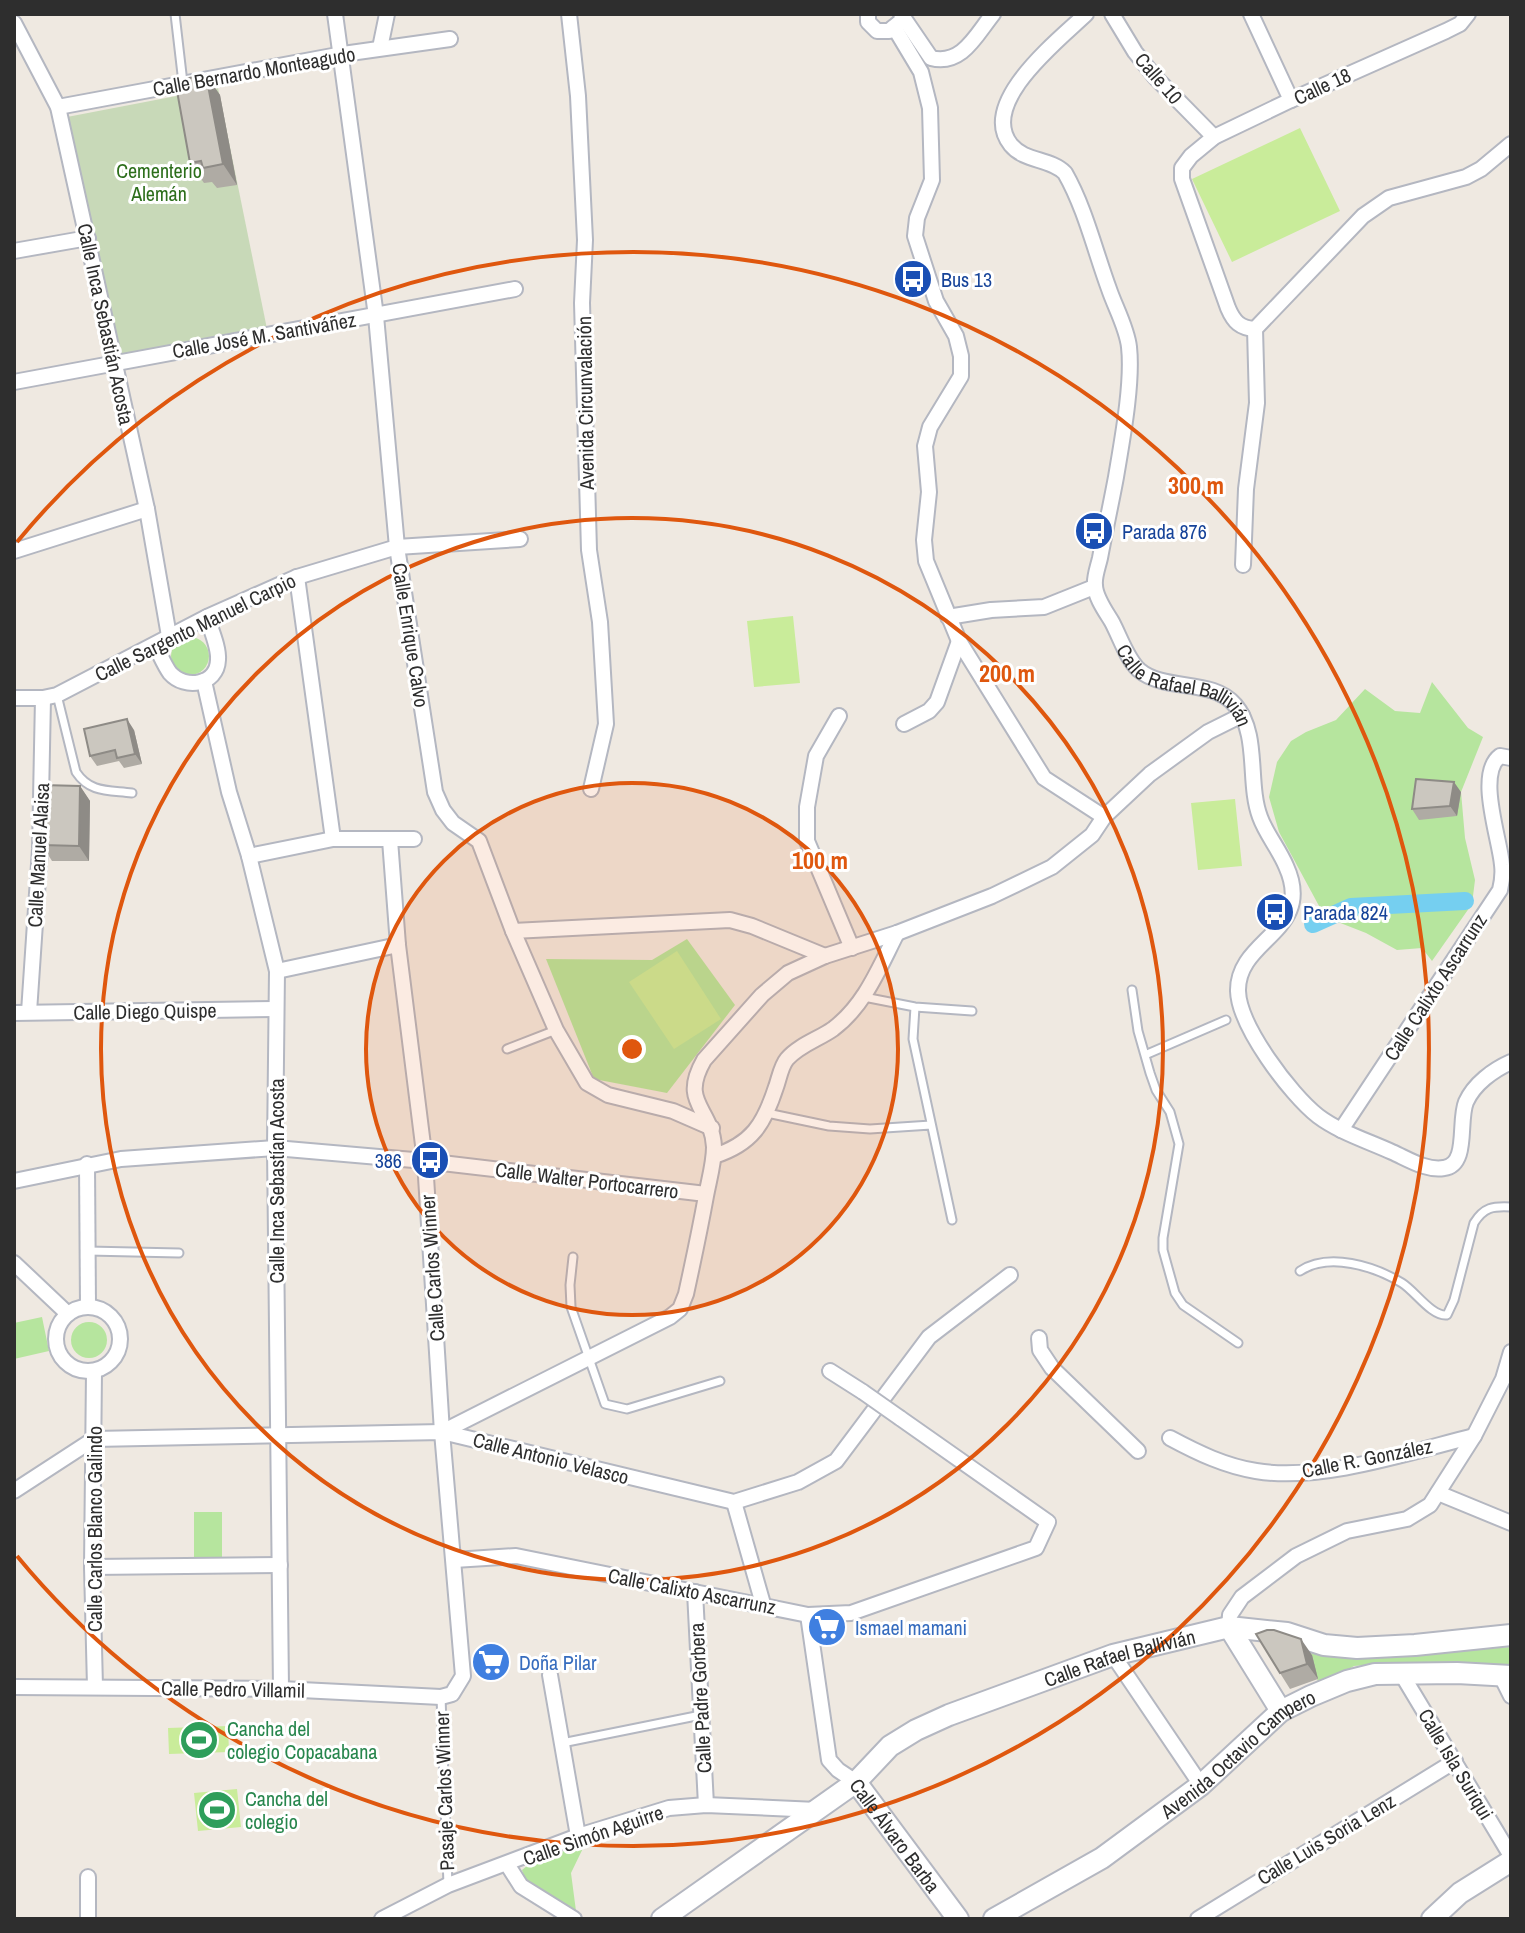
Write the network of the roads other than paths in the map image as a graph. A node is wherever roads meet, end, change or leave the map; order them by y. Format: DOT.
graph roads {
  1 [pos="175,14"];
  2 [pos="335,14"];
  3 [pos="387,14"];
  4 [pos="569,14"];
  5 [pos="868,14"];
  6 [pos="993,14"];
  7 [pos="1086,14"];
  8 [pos="1251,14"];
  9 [pos="1468,14"];
  10 [pos="1114,15"];
  11 [pos="899,20"];
  12 [pos="14,23"];
  13 [pos="450,39"];
  14 [pos="380,48"];
  15 [pos="343,54"];
  16 [pos="183,83"];
  17 [pos="1291,100"];
  18 [pos="58,107"];
  19 [pos="1214,137"];
  20 [pos="1511,144"];
  21 [pos="88,238"];
  22 [pos="14,251"];
  23 [pos="515,289"];
  24 [pos="376,316"];
  25 [pos="1255,329"];
  26 [pos="114,362"];
  27 [pos="14,382"];
  28 [pos="147,509"];
  29 [pos="520,539"];
  30 [pos="397,547"];
  31 [pos="14,551"];
  32 [pos="1243,565"];
  33 [pos="297,577"];
  34 [pos="1094,587"];
  35 [pos="207,617"];
  36 [pos="948,617"];
  37 [pos="169,636"];
  38 [pos="959,641"];
  39 [pos="155,645"];
  40 [pos="204,681"];
  41 [pos="50,696"];
  42 [pos="14,698"];
  43 [pos="1242,715"];
  44 [pos="839,716"];
  45 [pos="904,724"];
  46 [pos="1511,758"];
  47 [pos="591,789"];
  48 [pos="132,793"];
  49 [pos="1104,817"];
  50 [pos="333,839"];
  51 [pos="414,839"];
  52 [pos="390,840"];
  53 [pos="249,856"];
  54 [pos="1506,893"];
  55 [pos="513,931"];
  56 [pos="897,933"];
  57 [pos="398,945"];
  58 [pos="852,948"];
  59 [pos="825,956"];
  60 [pos="277,971"];
  61 [pos="1132,990"];
  62 [pos="864,997"];
  63 [pos="915,1007"];
  64 [pos="275,1009"];
  65 [pos="972,1011"];
  66 [pos="21,1013"];
  67 [pos="1226,1020"];
  68 [pos="556,1030"];
  69 [pos="507,1049"];
  70 [pos="1145,1055"];
  71 [pos="1511,1062"];
  72 [pos="767,1113"];
  73 [pos="931,1125"];
  74 [pos="712,1128"];
  75 [pos="1341,1130"];
  76 [pos="275,1148"];
  77 [pos="714,1156"];
  78 [pos="425,1161"];
  79 [pos="87,1164"];
  80 [pos="14,1181"];
  81 [pos="706,1194"];
  82 [pos="1511,1207"];
  83 [pos="952,1220"];
  84 [pos="88,1251"];
  85 [pos="179,1253"];
  86 [pos="573,1257"];
  87 [pos="14,1263"];
  88 [pos="1300,1271"];
  89 [pos="1010,1275"];
  90 [pos="88,1307"];
  91 [pos="68,1314"];
  92 [pos="1039,1338"];
  93 [pos="1238,1343"];
  94 [pos="1511,1352"];
  95 [pos="589,1356"];
  96 [pos="94,1371"];
  97 [pos="830,1371"];
  98 [pos="720,1381"];
  99 [pos="1507,1382"];
  100 [pos="442,1432"];
  101 [pos="1474,1436"];
  102 [pos="279,1437"];
  103 [pos="1170,1438"];
  104 [pos="94,1439"];
  105 [pos="1138,1451"];
  106 [pos="14,1491"];
  107 [pos="1438,1493"];
  108 [pos="734,1502"];
  109 [pos="1511,1523"];
  110 [pos="454,1560"];
  111 [pos="280,1565"];
  112 [pos="92,1567"];
  113 [pos="695,1592"];
  114 [pos="763,1604"];
  115 [pos="808,1615"];
  116 [pos="1229,1627"];
  117 [pos="1511,1635"];
  118 [pos="1113,1655"];
  119 [pos="1401,1673"];
  120 [pos="550,1675"];
  121 [pos="1506,1676"];
  122 [pos="14,1687"];
  123 [pos="95,1687"];
  124 [pos="281,1689"];
  125 [pos="446,1696"];
  126 [pos="1511,1696"];
  127 [pos="1281,1711"];
  128 [pos="701,1715"];
  129 [pos="562,1743"];
  130 [pos="1455,1761"];
  131 [pos="856,1782"];
  132 [pos="1201,1785"];
  133 [pos="706,1805"];
  134 [pos="817,1810"];
  135 [pos="578,1836"];
  136 [pos="1511,1859"];
  137 [pos="507,1864"];
  138 [pos="88,1877"];
  139 [pos="448,1885"];
  140 [pos="88,1919"];
  141 [pos="382,1919"];
  142 [pos="574,1919"];
  143 [pos="662,1919"];
  144 [pos="958,1919"];
  145 [pos="994,1919"];
  146 [pos="1198,1919"];
  147 [pos="1432,1919"];
  1 -- 16 [label="lane"];
  2 -- 15 [label="street, Calle Enrique Calvo"];
  3 -- 14 [label="street"];
  4 -- 47 [label="street, Avenida Circunvalación"];
  5 -- 11 [label="street"];
  6 -- 11 [label="street"];
  7 -- 34 [label="street"];
  8 -- 17 [label="street"];
  9 -- 17 [label="street, Calle 18"];
  10 -- 19 [label="street, Calle 10"];
  11 -- 36 [label="street"];
  12 -- 18 [label="street, Calle Inca Sebastián Acosta"];
  13 -- 14 [label="street, Calle Bernardo Monteagudo"];
  14 -- 15 [label="street, Calle Bernardo Monteagudo"];
  15 -- 16 [label="street, Calle Bernardo Monteagudo"];
  15 -- 24 [label="street, Calle Enrique Calvo"];
  16 -- 18 [label="street, Calle Bernardo Monteagudo"];
  17 -- 19 [label="street, Calle 18"];
  18 -- 21 [label="street, Calle Inca Sebastián Acosta"];
  19 -- 25 [label="street, Calle 18"];
  20 -- 25 [label="street"];
  21 -- 22 [label="street"];
  21 -- 26 [label="street, Calle Inca Sebastián Acosta"];
  23 -- 24 [label="street, Calle José M. Santiváñez"];
  24 -- 26 [label="street, Calle José M. Santiváñez"];
  24 -- 30 [label="street, Calle Enrique Calvo"];
  25 -- 32 [label="street"];
  26 -- 27 [label="street, Calle José M. Santiváñez"];
  26 -- 28 [label="street, Calle Inca Sebastián Acosta"];
  28 -- 31 [label="street"];
  28 -- 37 [label="street, Calle Inca Sebastián Acosta"];
  29 -- 30 [label="street, Calle Sargento Manuel Carpio"];
  30 -- 33 [label="street, Calle Sargento Manuel Carpio"];
  30 -- 55 [label="street, Calle Enrique Calvo"];
  33 -- 35 [label="street, Calle Sargento Manuel Carpio"];
  33 -- 50 [label="street"];
  34 -- 36 [label="street"];
  34 -- 43 [label="street, Calle Rafael Ballivián"];
  35 -- 37 [label="street, Calle Sargento Manuel Carpio"];
  35 -- 40 [label="street, Calle Inca Sebastían Acosta"];
  36 -- 38 [label="street"];
  37 -- 39 [label="street, Calle Sargento Manuel Carpio"];
  38 -- 45 [label="street"];
  38 -- 49 [label="street"];
  39 -- 40 [label="street"];
  39 -- 41 [label="street, Calle Sargento Manuel Carpio"];
  40 -- 53 [label="street, Calle Inca Sebastían Acosta"];
  41 -- 42 [label="street, Calle Sargento Manuel Carpio"];
  41 -- 48 [label="lane"];
  41 -- 66 [label="street, Calle Manuel Alaisa"];
  43 -- 49 [label="street, Calle Walter Portocarrero"];
  43 -- 75 [label="street, Calle Rafael Ballivián"];
  44 -- 58 [label="street"];
  46 -- 54 [label="street, Calle Calixto Ascarrunz"];
  49 -- 56 [label="street, Calle Walter Portocarrero"];
  50 -- 52 [label="street"];
  50 -- 53 [label="street"];
  51 -- 52 [label="street"];
  52 -- 57 [label="street, Calle Carlos Winner"];
  53 -- 60 [label="street, Calle Inca Sebastían Acosta"];
  54 -- 75 [label="street, Calle Calixto Ascarrunz"];
  55 -- 59 [label="street"];
  55 -- 68 [label="street, Calle Enrique Calvo"];
  56 -- 58 [label="street, Calle Walter Portocarrero"];
  56 -- 62 [label="street"];
  57 -- 60 [label="street"];
  57 -- 78 [label="street, Calle Carlos Winner"];
  58 -- 59 [label="street, Calle Walter Portocarrero"];
  59 -- 74 [label="street, Calle Walter Portocarrero"];
  60 -- 64 [label="street, Calle Inca Sebastían Acosta"];
  61 -- 70 [label="lane"];
  62 -- 63 [label="lane"];
  62 -- 72 [label="street"];
  63 -- 65 [label="lane"];
  63 -- 73 [label="lane"];
  64 -- 66 [label="street, Calle Diego Quispe"];
  64 -- 76 [label="street, Calle Inca Sebastían Acosta"];
  67 -- 70 [label="lane"];
  68 -- 69 [label="lane"];
  68 -- 74 [label="street, Calle Enrique Calvo"];
  70 -- 93 [label="lane"];
  71 -- 75 [label="street, Calle Rafael Ballivián"];
  72 -- 73 [label="lane"];
  72 -- 77 [label="street"];
  73 -- 83 [label="lane"];
  74 -- 77 [label="street, Calle Walter Portocarrero"];
  76 -- 78 [label="street, Calle Walter Portocarrero"];
  76 -- 79 [label="street, Calle Walter Portocarrero"];
  76 -- 102 [label="street, Calle Inca Sebastían Acosta"];
  77 -- 81 [label="street, Calle Walter Portocarrero"];
  78 -- 81 [label="street, Calle Walter Portocarrero"];
  78 -- 100 [label="street, Calle Carlos Winner"];
  79 -- 80 [label="street, Calle Walter Portocarrero"];
  79 -- 84 [label="street"];
  81 -- 95 [label="street"];
  82 -- 88 [label="lane"];
  84 -- 85 [label="lane"];
  84 -- 90 [label="street"];
  86 -- 95 [label="lane"];
  87 -- 91 [label="street"];
  89 -- 108 [label="street"];
  90 -- 91 [label="street"];
  90 -- 96 [label="street"];
  91 -- 96 [label="street"];
  92 -- 105 [label="street"];
  94 -- 99 [label="street"];
  95 -- 98 [label="lane"];
  95 -- 100 [label="street"];
  96 -- 104 [label="street, Calle Carlos Blanco Galindo"];
  97 -- 115 [label="street, Calle Calixto Ascarrunz, bridge"];
  99 -- 101 [label="street"];
  100 -- 102 [label="street, Calle Antonio Velasco"];
  100 -- 108 [label="street, Calle Antonio Velasco"];
  100 -- 110 [label="street, Calle Carlos Winner"];
  101 -- 103 [label="street, Calle R. González"];
  101 -- 107 [label="street"];
  102 -- 104 [label="street, Calle Antonio Velasco"];
  102 -- 111 [label="street, Calle Inca Sebastían Acosta"];
  104 -- 106 [label="street"];
  104 -- 112 [label="street, Calle Carlos Blanco Galindo"];
  107 -- 109 [label="street"];
  107 -- 116 [label="street"];
  108 -- 114 [label="street"];
  110 -- 113 [label="street, Calle Calixto Ascarrunz"];
  110 -- 125 [label="street, Calle Carlos Winner"];
  111 -- 112 [label="street"];
  111 -- 124 [label="street, Calle Inca Sebastían Acosta"];
  112 -- 123 [label="street, Calle Carlos Blanco Galindo"];
  113 -- 114 [label="street, Calle Calixto Ascarrunz"];
  113 -- 128 [label="street, Calle Padre Gorbera"];
  114 -- 115 [label="street, Calle Calixto Ascarrunz"];
  115 -- 131 [label="street, Calle Álvaro Barba"];
  116 -- 117 [label="street, Calle Rafael Ballivián"];
  116 -- 118 [label="street, Calle Rafael Ballivián"];
  116 -- 127 [label="street"];
  118 -- 131 [label="street, Calle Rafael Ballivián"];
  118 -- 132 [label="street"];
  119 -- 121 [label="street, Avenida Octavio Campero"];
  119 -- 127 [label="street, Avenida Octavio Campero"];
  119 -- 130 [label="street, Calle Isla Suriqui"];
  120 -- 129 [label="street"];
  121 -- 126 [label="street"];
  122 -- 123 [label="street, Calle Pedro Villamil"];
  123 -- 124 [label="street, Calle Pedro Villamil"];
  124 -- 125 [label="street, Calle Pedro Villamil"];
  125 -- 139 [label="lane, Pasaje Carlos Winner"];
  127 -- 132 [label="street, Avenida Octavio Campero"];
  128 -- 129 [label="lane"];
  128 -- 133 [label="street, Calle Padre Gorbera"];
  129 -- 135 [label="street"];
  130 -- 136 [label="street, Calle Isla Suriqui"];
  130 -- 146 [label="street, Calle Luis Soria Lenz"];
  131 -- 134 [label="street, Calle Rafael Ballivián"];
  131 -- 144 [label="street, Calle Álvaro Barba"];
  132 -- 145 [label="street, Avenida Octavio Campero"];
  133 -- 134 [label="street, Calle Simón Aguirre"];
  133 -- 135 [label="street, Calle Simón Aguirre"];
  134 -- 143 [label="street, Calle Rafael Ballivián"];
  135 -- 137 [label="street, Calle Simón Aguirre"];
  136 -- 147 [label="street"];
  137 -- 139 [label="street, Calle Simón Aguirre"];
  137 -- 142 [label="street"];
  138 -- 140 [label="street"];
  139 -- 141 [label="street, Calle Simón Aguirre"];
}
